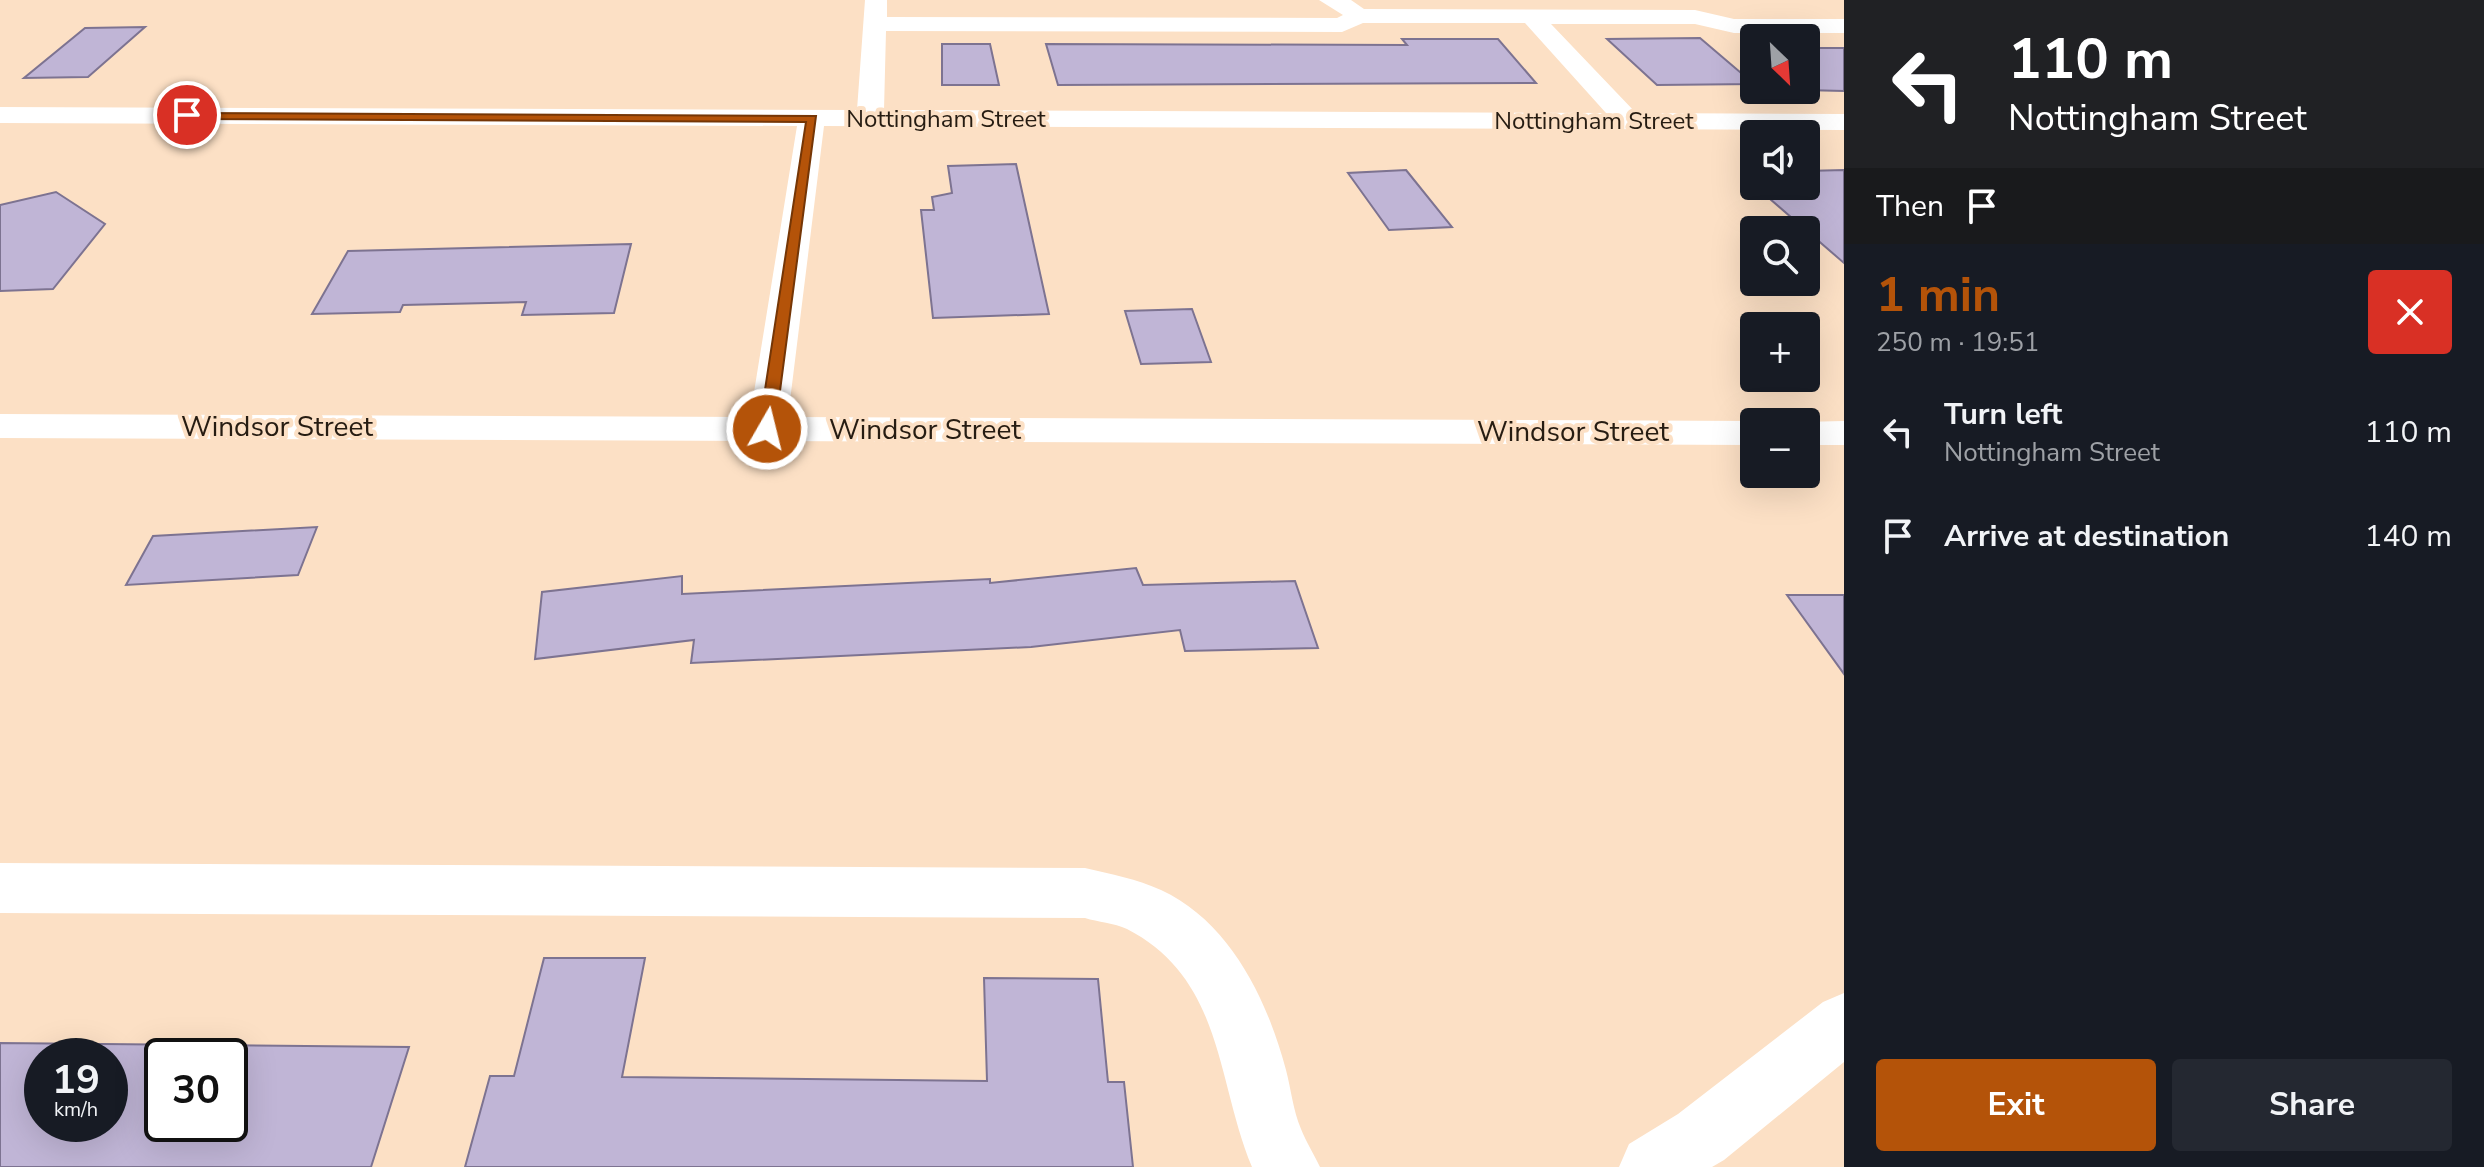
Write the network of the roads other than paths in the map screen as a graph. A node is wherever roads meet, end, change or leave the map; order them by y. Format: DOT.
graph roads {
  1 [pos="1330,0"];
  2 [pos="1712,0"];
  3 [pos="875,12"];
  4 [pos="1358,16"];
  5 [pos="1532,17"];
  6 [pos="1671,17"];
  7 [pos="1844,26"];
  8 [pos="0,115"];
  9 [pos="812,118"];
  10 [pos="870,119"];
  11 [pos="1628,121"];
  12 [pos="1844,122"];
  13 [pos="0,426"];
  14 [pos="767,429"];
  15 [pos="1740,433"];
  16 [pos="1820,433"];
  17 [pos="1844,433"];
  18 [pos="0,888"];
  19 [pos="1844,1023"];
  20 [pos="1287,1167"];
  21 [pos="1652,1167"];
  1 -- 4 [label="street"];
  2 -- 6 [label="street"];
  3 -- 4 [label="street"];
  3 -- 10 [label="street"];
  4 -- 5 [label="street"];
  5 -- 6 [label="street"];
  5 -- 11 [label="street"];
  6 -- 7 [label="street"];
  8 -- 9 [label="street, Nottingham Street"];
  9 -- 10 [label="street, Nottingham Street"];
  9 -- 14 [label="street"];
  10 -- 11 [label="street, Nottingham Street"];
  11 -- 12 [label="street, Nottingham Street"];
  13 -- 14 [label="street, Windsor Street"];
  14 -- 15 [label="street, Windsor Street"];
  16 -- 17 [label="street"];
  18 -- 20 [label="street"];
  19 -- 21 [label="street"];
}
